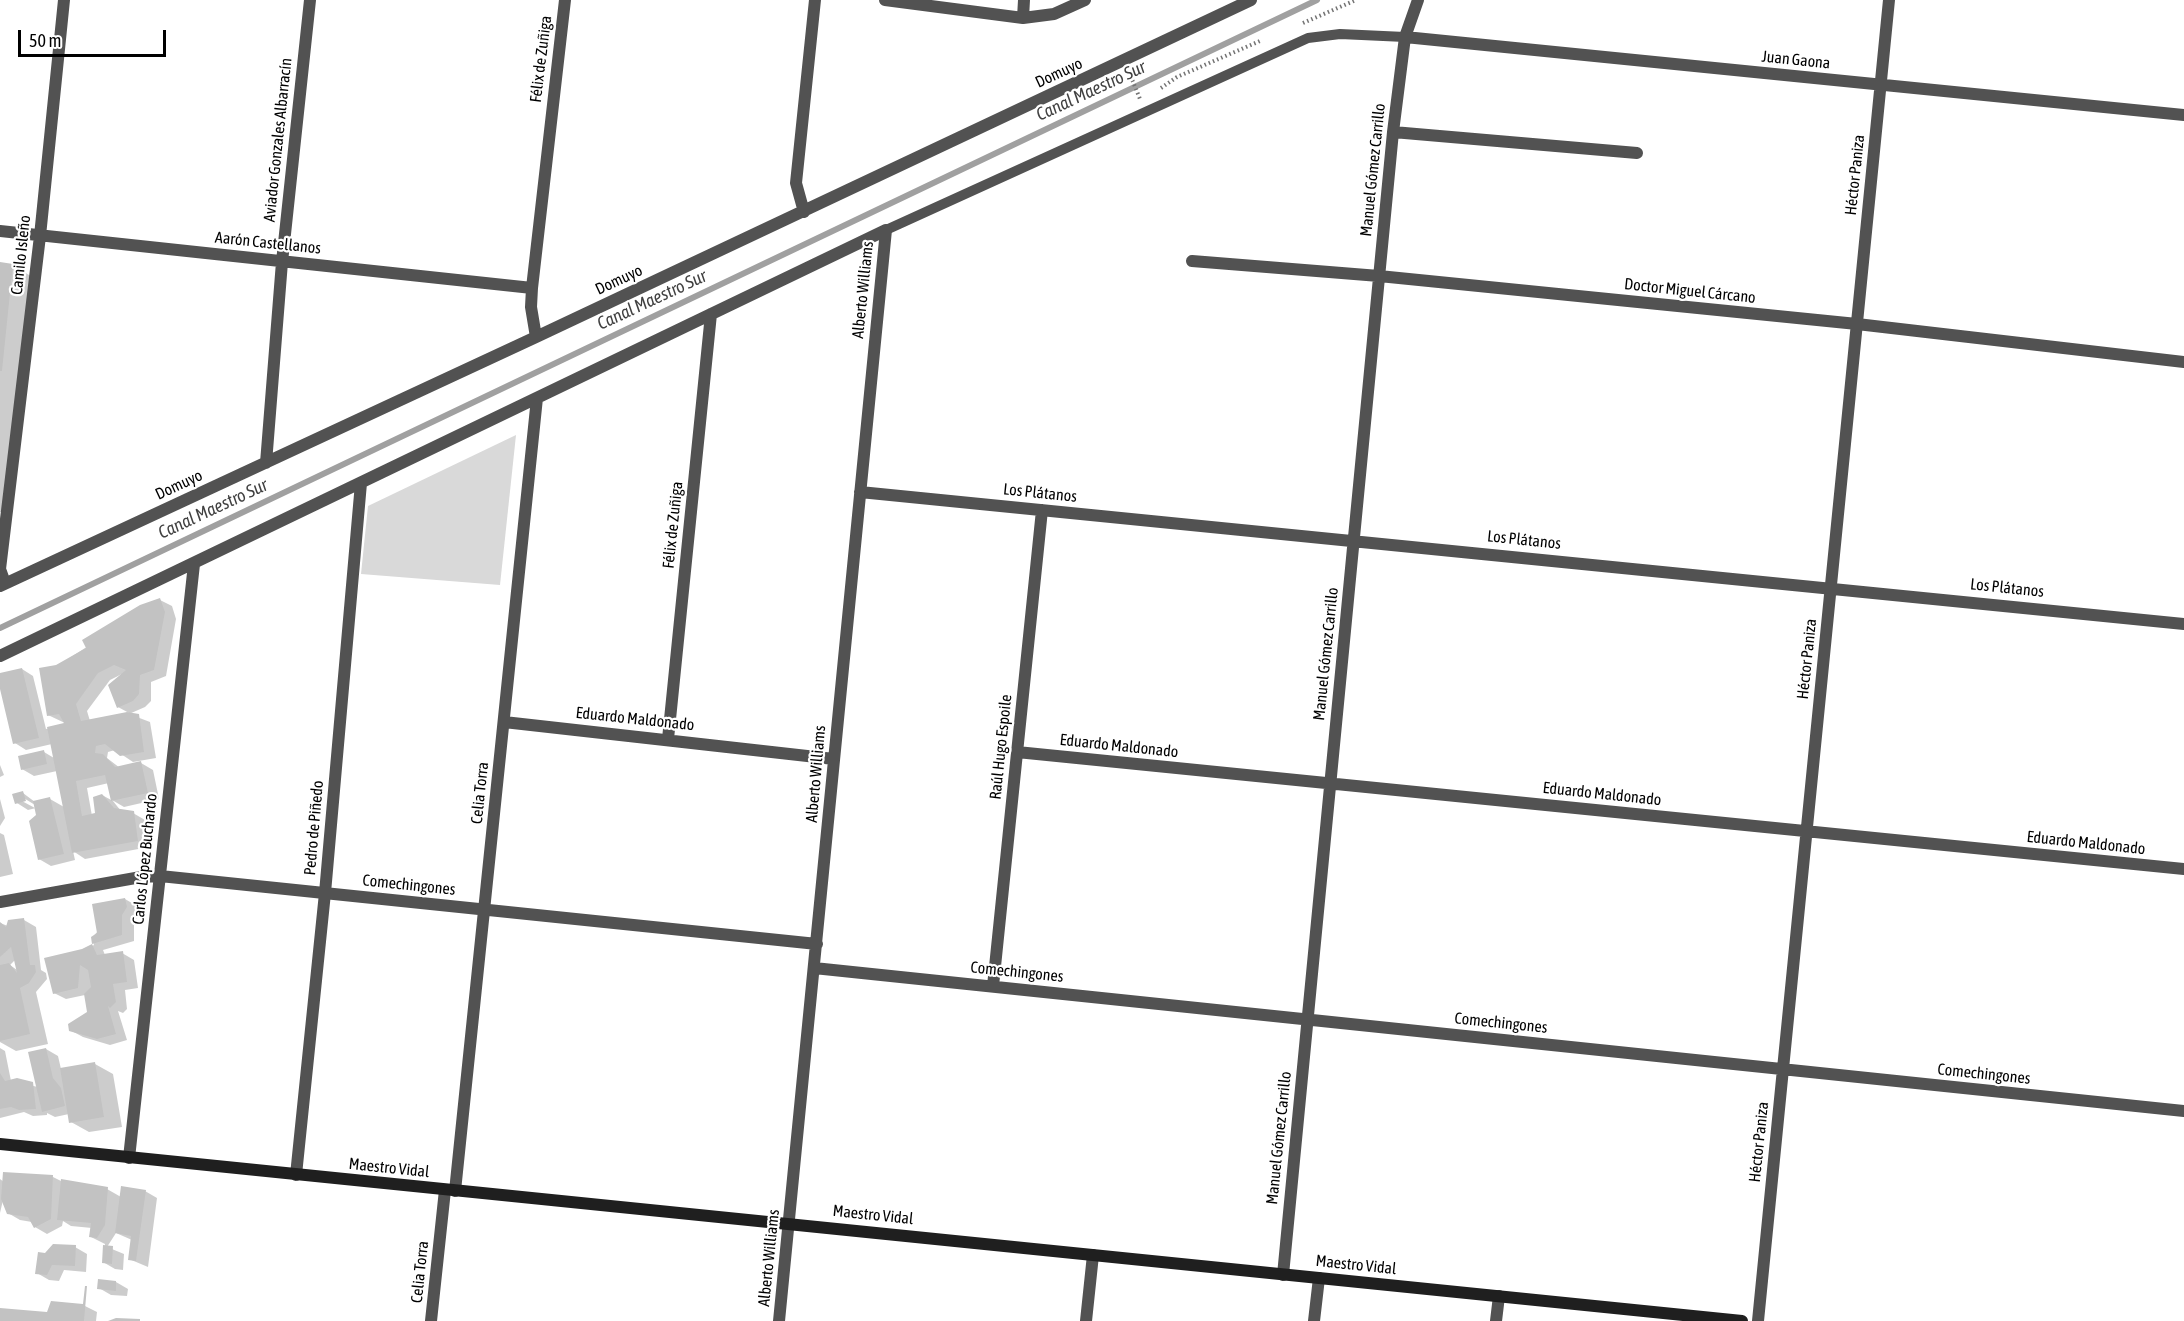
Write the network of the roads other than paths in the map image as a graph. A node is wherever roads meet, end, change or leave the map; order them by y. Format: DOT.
graph roads {
  1 [pos="64,0"];
  2 [pos="310,0"];
  3 [pos="565,0"];
  4 [pos="815,0"];
  5 [pos="885,0"];
  6 [pos="1024,0"];
  7 [pos="1085,0"];
  8 [pos="1251,0"];
  9 [pos="1418,0"];
  10 [pos="1889,0"];
  11 [pos="1023,18"];
  12 [pos="1405,37"];
  13 [pos="1881,85"];
  14 [pos="2184,115"];
  15 [pos="1393,132"];
  16 [pos="1637,153"];
  17 [pos="804,212"];
  18 [pos="886,230"];
  19 [pos="0,231"];
  20 [pos="40,236"];
  21 [pos="1192,261"];
  22 [pos="282,262"];
  23 [pos="1379,276"];
  24 [pos="532,288"];
  25 [pos="711,314"];
  26 [pos="1857,324"];
  27 [pos="536,337"];
  28 [pos="2184,362"];
  29 [pos="537,398"];
  30 [pos="266,463"];
  31 [pos="361,483"];
  32 [pos="860,492"];
  33 [pos="1042,510"];
  34 [pos="1354,540"];
  35 [pos="194,564"];
  36 [pos="2,584"];
  37 [pos="1831,587"];
  38 [pos="2184,624"];
  39 [pos="0,656"];
  40 [pos="504,722"];
  41 [pos="668,739"];
  42 [pos="1017,752"];
  43 [pos="834,759"];
  44 [pos="1330,784"];
  45 [pos="1807,832"];
  46 [pos="2184,869"];
  47 [pos="159,876"];
  48 [pos="325,893"];
  49 [pos="0,902"];
  50 [pos="484,909"];
  51 [pos="817,944"];
  52 [pos="814,968"];
  53 [pos="993,986"];
  54 [pos="1308,1020"];
  55 [pos="1783,1070"];
  56 [pos="2184,1111"];
  57 [pos="0,1144"];
  58 [pos="129,1158"];
  59 [pos="296,1175"];
  60 [pos="450,1191"];
  61 [pos="789,1223"];
  62 [pos="1093,1255"];
  63 [pos="1282,1275"];
  64 [pos="1319,1278"];
  65 [pos="1498,1296"];
  66 [pos="1669,1317"];
  67 [pos="431,1321"];
  68 [pos="779,1321"];
  69 [pos="1086,1321"];
  70 [pos="1314,1321"];
  71 [pos="1496,1321"];
  72 [pos="1742,1321"];
  73 [pos="1758,1321"];
  1 -- 20 [label="street, Camilo Isleño"];
  2 -- 22 [label="street, Aviador Gonzales Albarracín"];
  3 -- 24 [label="street, Félix de Zuñiga"];
  4 -- 17 [label="street"];
  5 -- 11 [label="street"];
  6 -- 11 [label="street"];
  7 -- 11 [label="street"];
  8 -- 17 [label="street, Domuyo"];
  9 -- 12 [label="street, Manuel Gómez Carrillo"];
  10 -- 13 [label="street, Héctor Paniza"];
  12 -- 13 [label="street, Juan Gaona"];
  12 -- 15 [label="street, Manuel Gómez Carrillo"];
  12 -- 18 [label="lane"];
  13 -- 14 [label="street, Juan Gaona"];
  13 -- 26 [label="street, Héctor Paniza"];
  15 -- 16 [label="street"];
  15 -- 23 [label="street, Manuel Gómez Carrillo"];
  17 -- 27 [label="street, Domuyo"];
  18 -- 25 [label="street"];
  18 -- 32 [label="street, Alberto Williams"];
  19 -- 20 [label="street, Aarón Castellanos"];
  20 -- 22 [label="street, Aarón Castellanos"];
  20 -- 36 [label="street, Camilo Isleño"];
  21 -- 23 [label="street, Doctor Miguel Cárcano"];
  22 -- 24 [label="street, Aarón Castellanos"];
  22 -- 30 [label="street, Aviador Gonzales Albarracín"];
  23 -- 26 [label="street, Doctor Miguel Cárcano"];
  23 -- 34 [label="street, Manuel Gómez Carrillo"];
  24 -- 27 [label="street, Félix de Zuñiga"];
  25 -- 29 [label="street"];
  25 -- 41 [label="street, Félix de Zuñiga"];
  26 -- 28 [label="street, Doctor Miguel Cárcano"];
  26 -- 37 [label="street, Héctor Paniza"];
  27 -- 30 [label="street, Domuyo"];
  29 -- 31 [label="street"];
  29 -- 40 [label="street, Celia Torra"];
  30 -- 36 [label="street, Domuyo"];
  31 -- 35 [label="street"];
  31 -- 48 [label="street, Pedro de Piñedo"];
  32 -- 33 [label="street, Los Plátanos"];
  32 -- 43 [label="street, Alberto Williams"];
  33 -- 34 [label="street, Los Plátanos"];
  33 -- 42 [label="street, Raúl Hugo Espoile"];
  34 -- 37 [label="street, Los Plátanos"];
  34 -- 44 [label="street, Manuel Gómez Carrillo"];
  35 -- 39 [label="street"];
  35 -- 47 [label="street, Carlos López Buchardo"];
  37 -- 38 [label="street, Los Plátanos"];
  37 -- 45 [label="street, Héctor Paniza"];
  40 -- 41 [label="street, Eduardo Maldonado"];
  40 -- 50 [label="street, Celia Torra"];
  41 -- 43 [label="street, Eduardo Maldonado"];
  42 -- 44 [label="street, Eduardo Maldonado"];
  42 -- 53 [label="street, Raúl Hugo Espoile"];
  43 -- 51 [label="street, Alberto Williams"];
  44 -- 45 [label="street, Eduardo Maldonado"];
  44 -- 54 [label="street, Manuel Gómez Carrillo"];
  45 -- 46 [label="street, Eduardo Maldonado"];
  45 -- 55 [label="street, Héctor Paniza"];
  47 -- 48 [label="street, Comechingones"];
  47 -- 49 [label="street, Comechingones"];
  47 -- 58 [label="street, Carlos López Buchardo"];
  48 -- 50 [label="street, Comechingones"];
  48 -- 59 [label="street, Pedro de Piñedo"];
  50 -- 51 [label="street, Comechingones"];
  50 -- 60 [label="street, Celia Torra"];
  51 -- 52 [label="street, Alberto Williams"];
  52 -- 53 [label="street, Comechingones"];
  52 -- 61 [label="street, Alberto Williams"];
  53 -- 54 [label="street, Comechingones"];
  54 -- 55 [label="street, Comechingones"];
  54 -- 63 [label="street, Manuel Gómez Carrillo"];
  55 -- 56 [label="street, Comechingones"];
  55 -- 73 [label="street, Héctor Paniza"];
  57 -- 58 [label="main road, Maestro Vidal"];
  58 -- 59 [label="main road, Maestro Vidal"];
  59 -- 60 [label="main road, Maestro Vidal"];
  60 -- 61 [label="main road, Maestro Vidal"];
  60 -- 67 [label="street, Celia Torra"];
  61 -- 62 [label="main road, Maestro Vidal"];
  61 -- 68 [label="street, Alberto Williams"];
  62 -- 63 [label="main road, Maestro Vidal"];
  62 -- 69 [label="street"];
  63 -- 64 [label="main road, Maestro Vidal"];
  64 -- 65 [label="main road, Maestro Vidal"];
  64 -- 70 [label="street"];
  65 -- 66 [label="main road, Maestro Vidal"];
  65 -- 71 [label="street"];
  66 -- 72 [label="main road, Maestro Vidal"];
}
